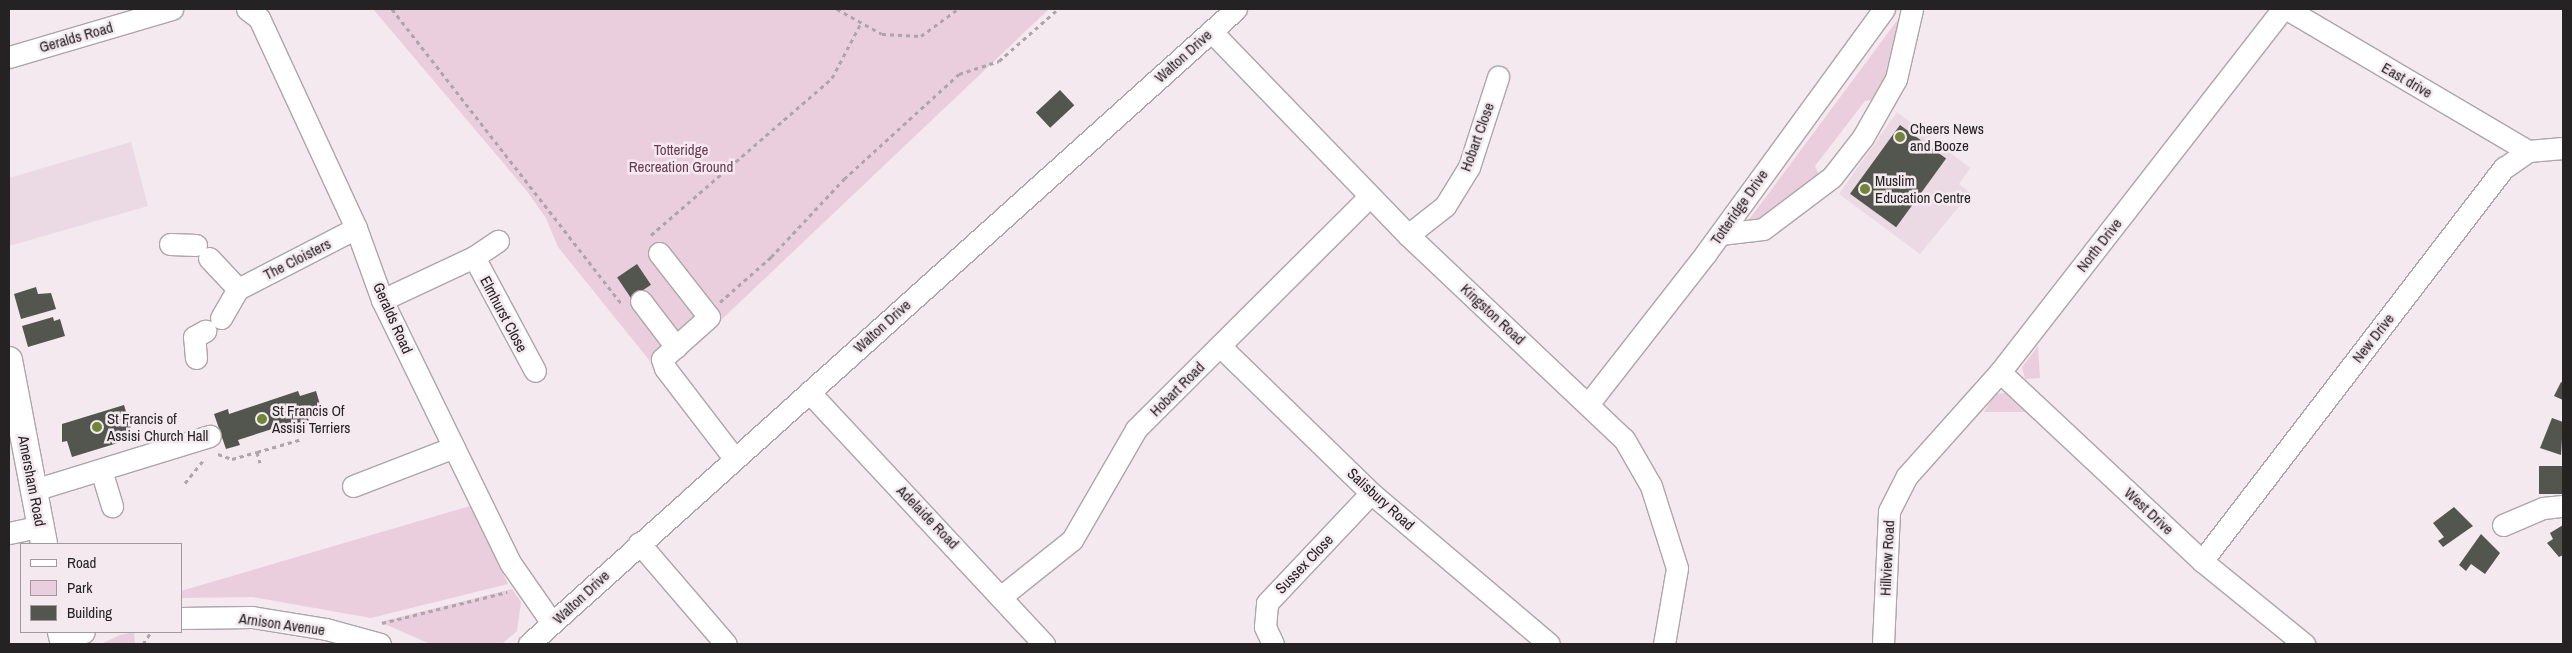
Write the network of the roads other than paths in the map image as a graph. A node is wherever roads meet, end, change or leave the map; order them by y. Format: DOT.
graph roads {
  1 [pos="172,9"];
  2 [pos="246,9"];
  3 [pos="1236,9"];
  4 [pos="1884,9"];
  5 [pos="1912,9"];
  6 [pos="2283,9"];
  7 [pos="2287,9"];
  8 [pos="1211,31"];
  9 [pos="9,57"];
  10 [pos="1498,77"];
  11 [pos="2563,148"];
  12 [pos="2528,150"];
  13 [pos="1370,196"];
  14 [pos="356,228"];
  15 [pos="1720,234"];
  16 [pos="1408,235"];
  17 [pos="498,241"];
  18 [pos="170,244"];
  19 [pos="659,253"];
  20 [pos="474,257"];
  21 [pos="238,289"];
  22 [pos="382,300"];
  23 [pos="642,301"];
  24 [pos="221,318"];
  25 [pos="205,331"];
  26 [pos="1220,346"];
  27 [pos="676,347"];
  28 [pos="196,358"];
  29 [pos="9,360"];
  30 [pos="535,370"];
  31 [pos="2000,372"];
  32 [pos="809,392"];
  33 [pos="1589,403"];
  34 [pos="210,441"];
  35 [pos="454,447"];
  36 [pos="734,458"];
  37 [pos="101,470"];
  38 [pos="1907,476"];
  39 [pos="353,486"];
  40 [pos="34,490"];
  41 [pos="1371,493"];
  42 [pos="112,506"];
  43 [pos="2563,506"];
  44 [pos="2503,525"];
  45 [pos="9,533"];
  46 [pos="43,535"];
  47 [pos="640,543"];
  48 [pos="2202,561"];
  49 [pos="1003,595"];
  50 [pos="182,618"];
  51 [pos="552,623"];
  52 [pos="324,637"];
  53 [pos="374,642"];
  54 [pos="529,644"];
  55 [pos="726,644"];
  56 [pos="1044,644"];
  57 [pos="1273,644"];
  58 [pos="1549,644"];
  59 [pos="1664,644"];
  60 [pos="1883,644"];
  61 [pos="2304,644"];
  1 -- 9 [label="street, Geralds Road"];
  2 -- 14 [label="street, Geralds Road"];
  3 -- 8 [label="street, Walton Drive"];
  4 -- 15 [label="street, Totteridge Drive"];
  5 -- 15 [label="street"];
  6 -- 31 [label="street, North Drive"];
  7 -- 12 [label="street, East drive"];
  8 -- 13 [label="street, Kingston Road"];
  8 -- 32 [label="street, Walton Drive"];
  10 -- 16 [label="street, Hobart Close"];
  11 -- 12 [label="street"];
  12 -- 48 [label="street, New Drive"];
  13 -- 16 [label="street, Kingston Road"];
  13 -- 26 [label="street, Hobart Road"];
  14 -- 21 [label="street, The Cloisters"];
  14 -- 22 [label="street, Geralds Road"];
  15 -- 33 [label="street, Totteridge Drive"];
  16 -- 33 [label="street, Kingston Road"];
  17 -- 20 [label="street, Elmhurst Close"];
  18 -- 21 [label="street"];
  19 -- 27 [label="street"];
  20 -- 22 [label="street, Elmhurst Close"];
  20 -- 30 [label="street, Elmhurst Close"];
  21 -- 24 [label="street"];
  22 -- 35 [label="street, Geralds Road"];
  23 -- 27 [label="street"];
  25 -- 28 [label="street"];
  26 -- 41 [label="street, Salisbury Road"];
  26 -- 49 [label="street, Hobart Road"];
  27 -- 36 [label="street"];
  29 -- 40 [label="main road, Amersham Road"];
  31 -- 38 [label="street, North Drive"];
  31 -- 48 [label="street, West Drive"];
  32 -- 36 [label="street, Walton Drive"];
  32 -- 49 [label="street, Adelaide Road"];
  33 -- 59 [label="street, Kingston Road"];
  34 -- 37 [label="street"];
  35 -- 39 [label="street"];
  35 -- 51 [label="street, Geralds Road"];
  36 -- 47 [label="street, Walton Drive"];
  37 -- 40 [label="street"];
  37 -- 42 [label="street"];
  38 -- 60 [label="street, Hillview Road"];
  40 -- 46 [label="main road, Amersham Road"];
  41 -- 57 [label="street, Sussex Close"];
  41 -- 58 [label="street, Salisbury Road"];
  43 -- 44 [label="street"];
  45 -- 46 [label="street"];
  47 -- 51 [label="street, Walton Drive"];
  47 -- 55 [label="street"];
  48 -- 61 [label="street, West Drive"];
  49 -- 56 [label="street, Adelaide Road"];
  50 -- 52 [label="street, Arnison Avenue"];
  51 -- 54 [label="street, Walton Drive"];
  52 -- 53 [label="street, Arnison Avenue"];
}
